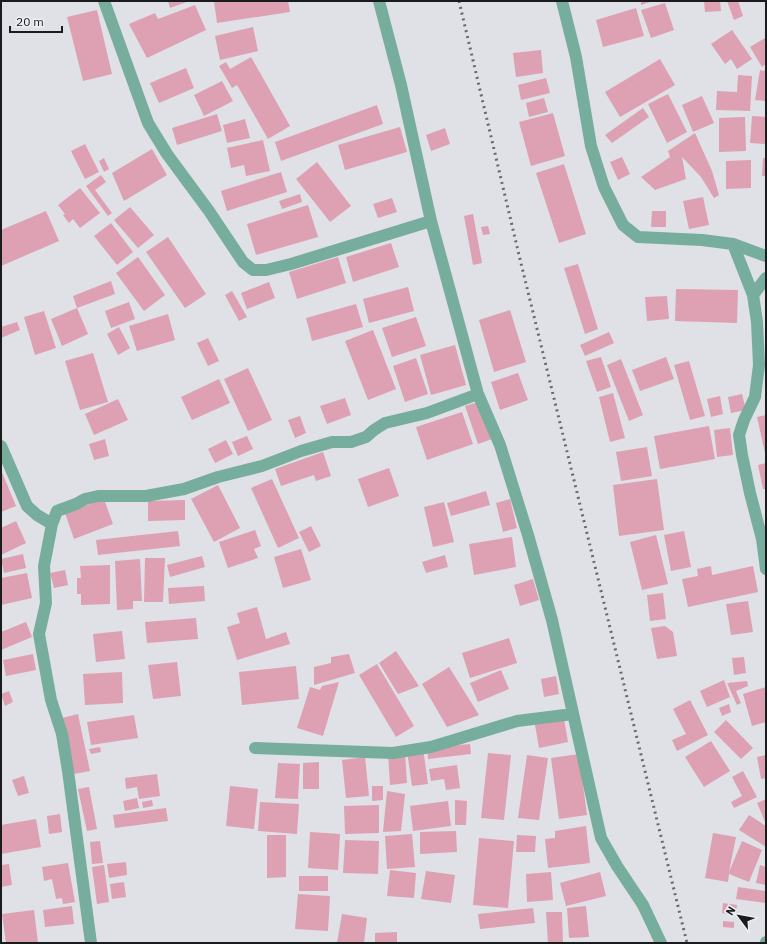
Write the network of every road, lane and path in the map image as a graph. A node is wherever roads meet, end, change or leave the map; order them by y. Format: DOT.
graph roads {
  1 [pos="104,1"];
  2 [pos="379,1"];
  3 [pos="562,1"];
  4 [pos="431,221"];
  5 [pos="733,244"];
  6 [pos="766,256"];
  7 [pos="766,278"];
  8 [pos="753,295"];
  9 [pos="478,394"];
  10 [pos="1,446"];
  11 [pos="52,524"];
  12 [pos="766,569"];
  13 [pos="573,714"];
  14 [pos="255,748"];
  15 [pos="91,943"];
  16 [pos="661,943"];
  1 -- 4 [label="street"];
  2 -- 4 [label="street"];
  3 -- 5 [label="street"];
  4 -- 9 [label="street"];
  5 -- 6 [label="street"];
  5 -- 8 [label="street"];
  7 -- 8 [label="street"];
  8 -- 12 [label="street"];
  9 -- 11 [label="street"];
  9 -- 13 [label="street"];
  10 -- 11 [label="street"];
  11 -- 15 [label="street"];
  13 -- 14 [label="street"];
  13 -- 16 [label="street"];
}
